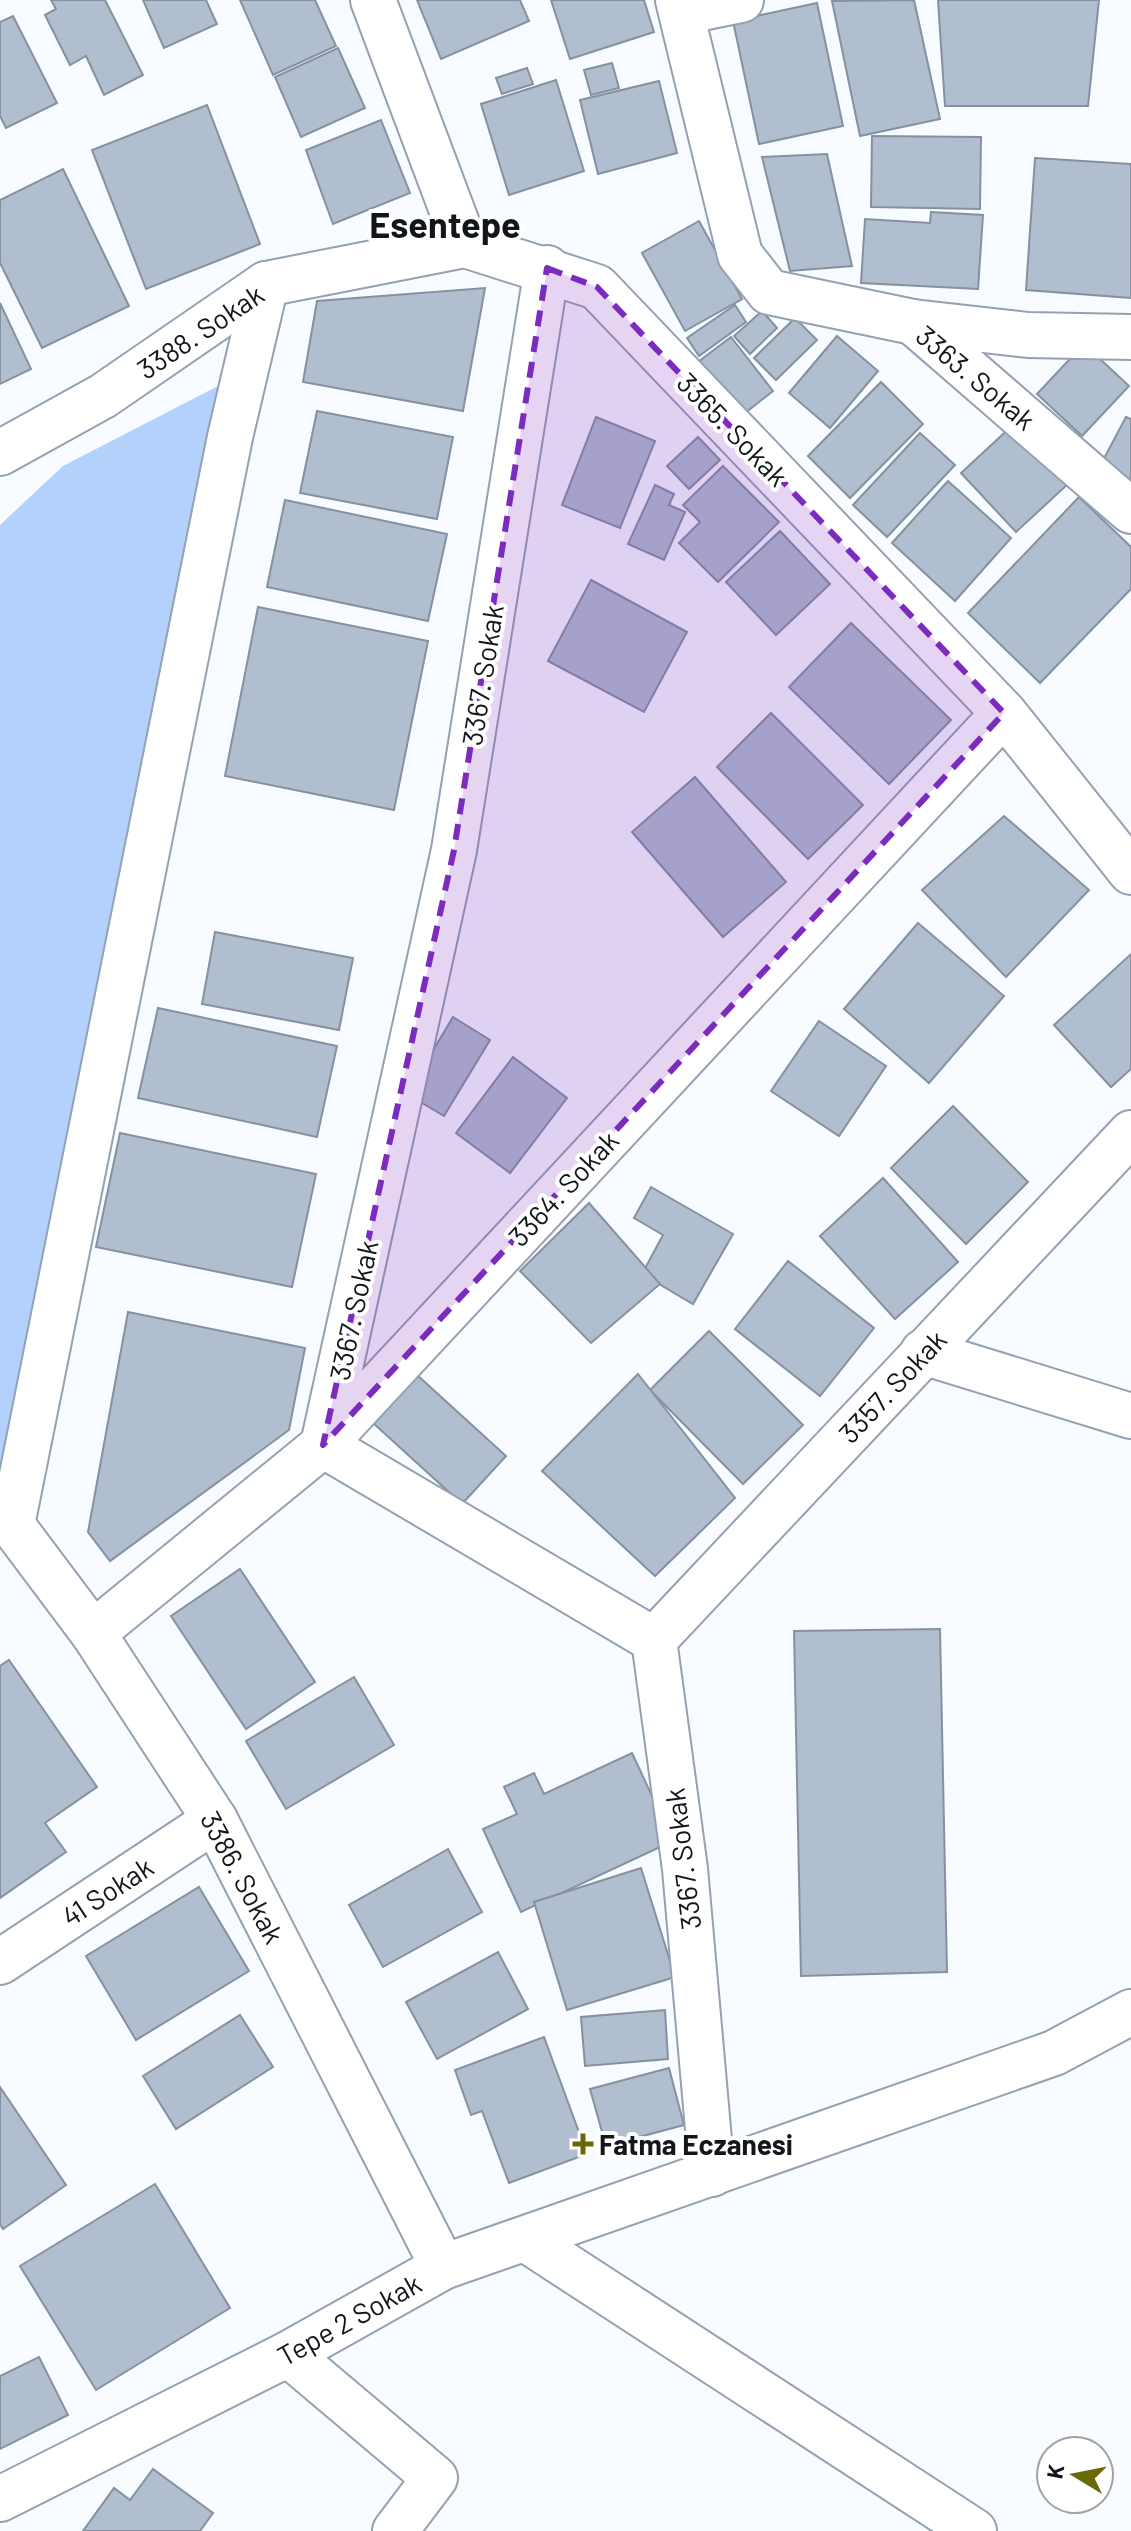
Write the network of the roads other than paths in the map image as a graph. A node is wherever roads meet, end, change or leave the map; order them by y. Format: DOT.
graph roads {
  1 [pos="373,0"];
  2 [pos="741,0"];
  3 [pos="680,6"];
  4 [pos="465,245"];
  5 [pos="547,268"];
  6 [pos="266,284"];
  7 [pos="913,322"];
  8 [pos="1131,337"];
  9 [pos="0,453"];
  10 [pos="1131,511"];
  11 [pos="1004,713"];
  12 [pos="1131,872"];
  13 [pos="1131,1133"];
  14 [pos="923,1352"];
  15 [pos="1131,1416"];
  16 [pos="323,1445"];
  17 [pos="6,1519"];
  18 [pos="93,1633"];
  19 [pos="654,1640"];
  20 [pos="215,1820"];
  21 [pos="0,1962"];
  22 [pos="1131,2012"];
  23 [pos="712,2174"];
  24 [pos="525,2239"];
  25 [pos="443,2267"];
  26 [pos="288,2354"];
  27 [pos="0,2499"];
  28 [pos="958,2527"];
  29 [pos="395,2531"];
  1 -- 4 [label="street"];
  2 -- 3 [label="street"];
  3 -- 7 [label="street, 3363. Sokak"];
  4 -- 5 [label="street, 3365. Sokak"];
  4 -- 6 [label="street, 3388. Sokak"];
  5 -- 11 [label="street, 3365. Sokak"];
  5 -- 16 [label="street, 3367. Sokak"];
  6 -- 9 [label="street, 3388. Sokak"];
  6 -- 17 [label="street"];
  7 -- 8 [label="street"];
  7 -- 10 [label="street, 3363. Sokak"];
  11 -- 12 [label="street, 3365. Sokak"];
  11 -- 16 [label="street, 3364. Sokak"];
  13 -- 14 [label="street, 3357. Sokak"];
  14 -- 15 [label="street"];
  14 -- 19 [label="street, 3357. Sokak"];
  16 -- 18 [label="street, 3364. Sokak"];
  16 -- 19 [label="street"];
  17 -- 18 [label="street, 3386. Sokak"];
  18 -- 20 [label="street, 3386. Sokak"];
  19 -- 23 [label="street, 3367. Sokak"];
  20 -- 21 [label="street, 41 Sokak"];
  20 -- 25 [label="street, 3386. Sokak"];
  22 -- 23 [label="street, Tepe 2 Sokak"];
  23 -- 24 [label="street, Tepe 2 Sokak"];
  24 -- 25 [label="street, Tepe 2 Sokak"];
  24 -- 28 [label="street"];
  25 -- 26 [label="street, Tepe 2 Sokak"];
  26 -- 27 [label="street, Tepe 2 Sokak"];
  26 -- 29 [label="street"];
}
